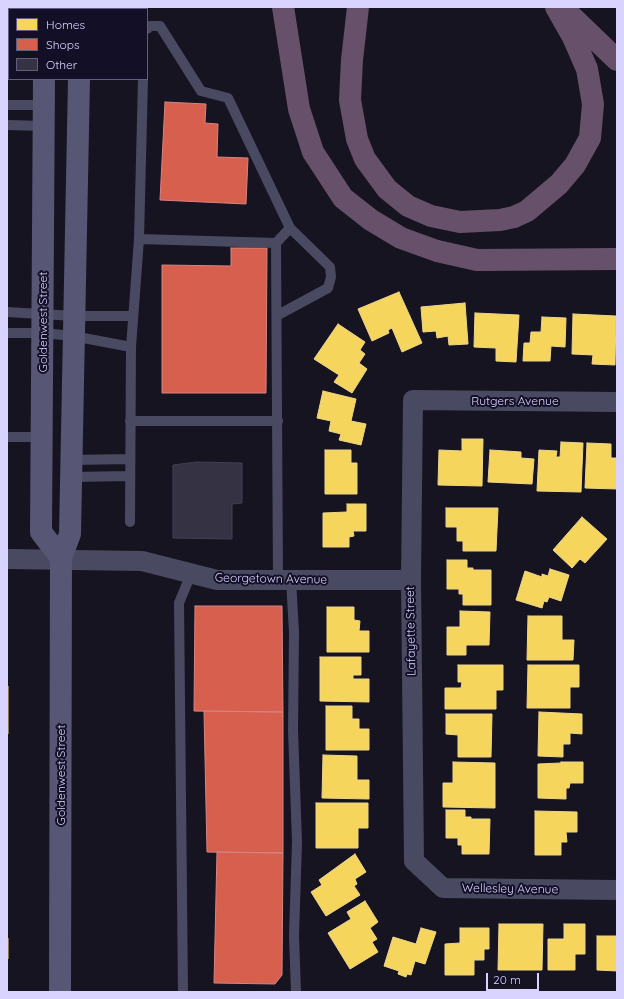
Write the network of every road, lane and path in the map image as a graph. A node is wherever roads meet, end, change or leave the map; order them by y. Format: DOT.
graph roads {
  1 [pos="283,7"];
  2 [pos="358,7"];
  3 [pos="556,7"];
  4 [pos="563,7"];
  5 [pos="148,28"];
  6 [pos="617,60"];
  7 [pos="44,80"];
  8 [pos="80,80"];
  9 [pos="143,80"];
  10 [pos="7,105"];
  11 [pos="44,115"];
  12 [pos="7,125"];
  13 [pos="290,228"];
  14 [pos="140,239"];
  15 [pos="276,243"];
  16 [pos="617,259"];
  17 [pos="7,312"];
  18 [pos="278,315"];
  19 [pos="133,316"];
  20 [pos="43,323"];
  21 [pos="74,326"];
  22 [pos="7,333"];
  23 [pos="131,347"];
  24 [pos="413,400"];
  25 [pos="617,402"];
  26 [pos="130,421"];
  27 [pos="278,421"];
  28 [pos="7,437"];
  29 [pos="43,437"];
  30 [pos="130,459"];
  31 [pos="71,468"];
  32 [pos="130,476"];
  33 [pos="130,522"];
  34 [pos="61,558"];
  35 [pos="7,559"];
  36 [pos="191,574"];
  37 [pos="285,580"];
  38 [pos="411,580"];
  39 [pos="414,861"];
  40 [pos="617,890"];
  41 [pos="60,992"];
  42 [pos="183,992"];
  43 [pos="296,992"];
  1 -- 16 [label="highway"];
  2 -- 3 [label="highway"];
  4 -- 6 [label="highway"];
  5 -- 13 [label="lane"];
  7 -- 11 [label="main road, Goldenwest Street"];
  8 -- 21 [label="main road, Goldenwest Street"];
  9 -- 14 [label="lane"];
  10 -- 11 [label="lane"];
  11 -- 12 [label="lane"];
  11 -- 20 [label="main road, Goldenwest Street"];
  13 -- 15 [label="lane"];
  13 -- 18 [label="lane"];
  14 -- 15 [label="lane"];
  14 -- 19 [label="lane"];
  15 -- 18 [label="lane"];
  17 -- 20 [label="lane"];
  18 -- 27 [label="lane"];
  19 -- 21 [label="lane"];
  19 -- 23 [label="lane"];
  20 -- 21 [label="lane"];
  20 -- 21 [label="lane"];
  20 -- 22 [label="lane"];
  20 -- 29 [label="main road, Goldenwest Street"];
  21 -- 23 [label="lane"];
  21 -- 31 [label="main road, Goldenwest Street"];
  23 -- 26 [label="lane"];
  24 -- 25 [label="street, Rutgers Avenue"];
  24 -- 38 [label="street, Lafayette Street"];
  26 -- 27 [label="lane"];
  26 -- 30 [label="lane"];
  27 -- 37 [label="lane"];
  28 -- 29 [label="lane"];
  29 -- 34 [label="main road, Goldenwest Street"];
  30 -- 31 [label="lane"];
  30 -- 32 [label="lane"];
  31 -- 32 [label="lane"];
  31 -- 34 [label="main road, Goldenwest Street"];
  32 -- 33 [label="lane"];
  34 -- 35 [label="street, Georgetown Avenue"];
  34 -- 36 [label="street, Georgetown Avenue"];
  34 -- 41 [label="main road, Goldenwest Street"];
  36 -- 37 [label="street, Georgetown Avenue"];
  36 -- 42 [label="lane"];
  37 -- 38 [label="street, Georgetown Avenue"];
  37 -- 43 [label="lane"];
  38 -- 39 [label="street, Lafayette Street"];
  39 -- 40 [label="street, Wellesley Avenue"];
}
